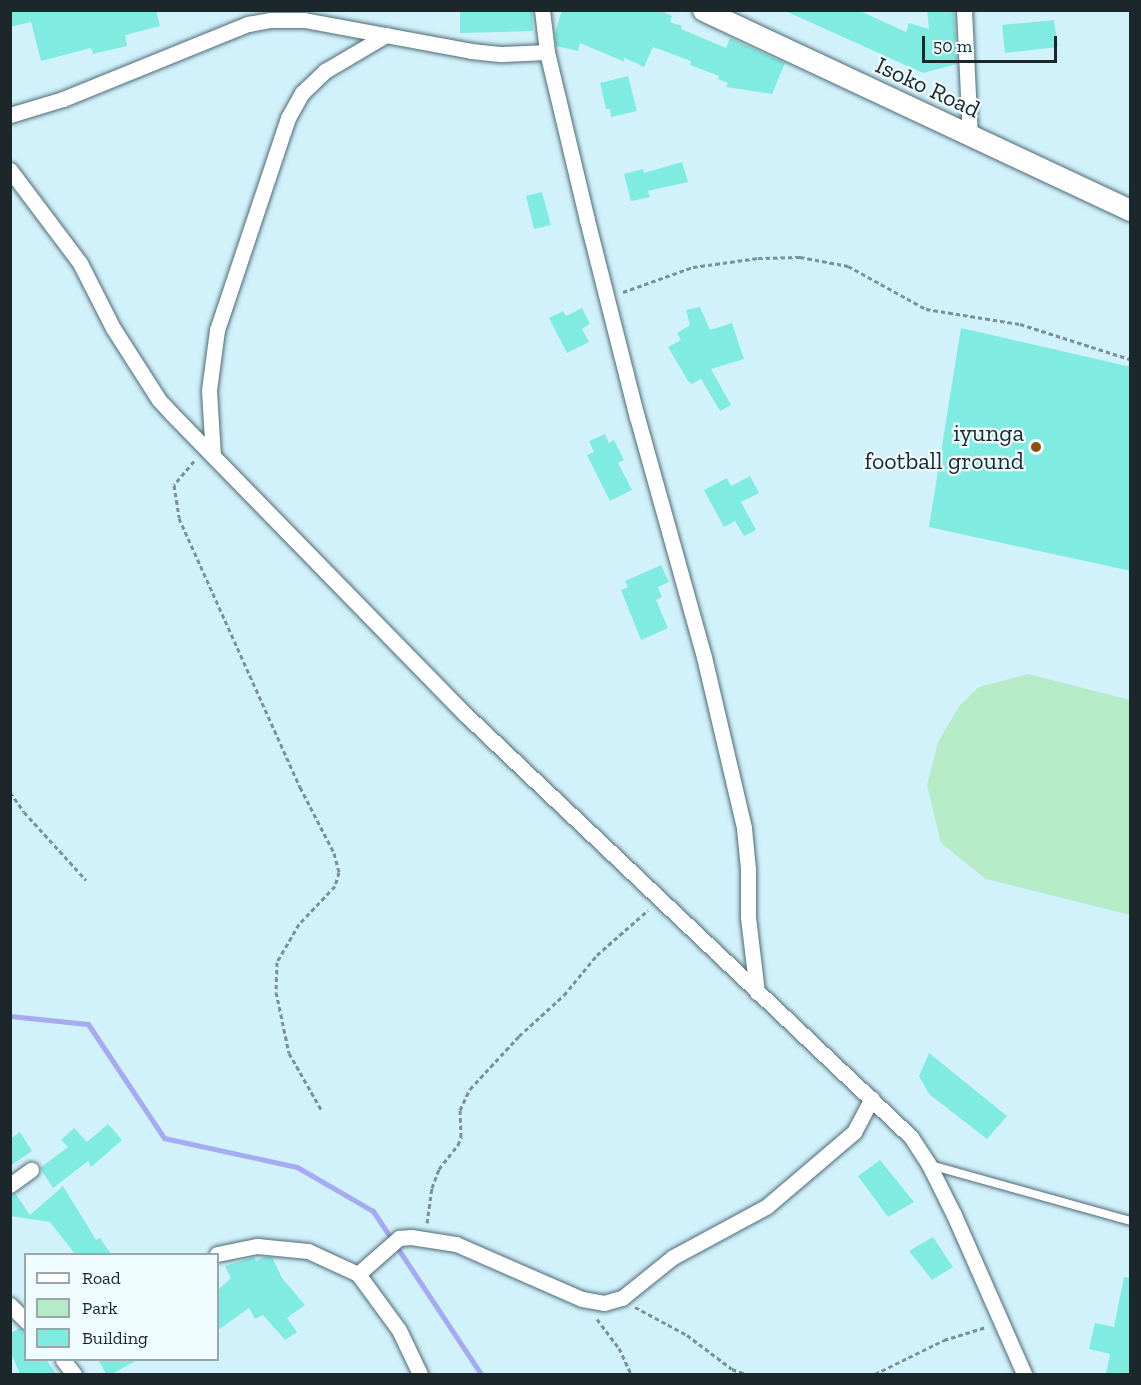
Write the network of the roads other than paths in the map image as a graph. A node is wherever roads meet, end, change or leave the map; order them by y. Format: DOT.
graph roads {
  1 [pos="542,10"];
  2 [pos="704,10"];
  3 [pos="964,10"];
  4 [pos="333,18"];
  5 [pos="386,34"];
  6 [pos="547,52"];
  7 [pos="10,115"];
  8 [pos="970,135"];
  9 [pos="10,170"];
  10 [pos="1131,210"];
  11 [pos="209,452"];
  12 [pos="757,992"];
  13 [pos="872,1098"];
  14 [pos="929,1165"];
  15 [pos="32,1170"];
  16 [pos="10,1185"];
  17 [pos="1131,1221"];
  18 [pos="219,1254"];
  19 [pos="358,1274"];
  20 [pos="10,1305"];
  21 [pos="24,1319"];
  22 [pos="64,1361"];
  23 [pos="74,1374"];
  24 [pos="420,1374"];
  25 [pos="1024,1374"];
  1 -- 6 [label="street"];
  2 -- 8 [label="street, Isoko Road"];
  3 -- 8 [label="street"];
  4 -- 5 [label="street"];
  4 -- 7 [label="street"];
  5 -- 6 [label="street"];
  5 -- 11 [label="street"];
  6 -- 12 [label="street"];
  8 -- 10 [label="street, Isoko Road"];
  9 -- 11 [label="street"];
  11 -- 12 [label="street"];
  12 -- 13 [label="street"];
  13 -- 14 [label="street"];
  13 -- 19 [label="street"];
  14 -- 17 [label="lane"];
  14 -- 25 [label="street"];
  15 -- 16 [label="street"];
  18 -- 19 [label="street"];
  19 -- 24 [label="street"];
  20 -- 21 [label="street"];
  22 -- 23 [label="street"];
}
